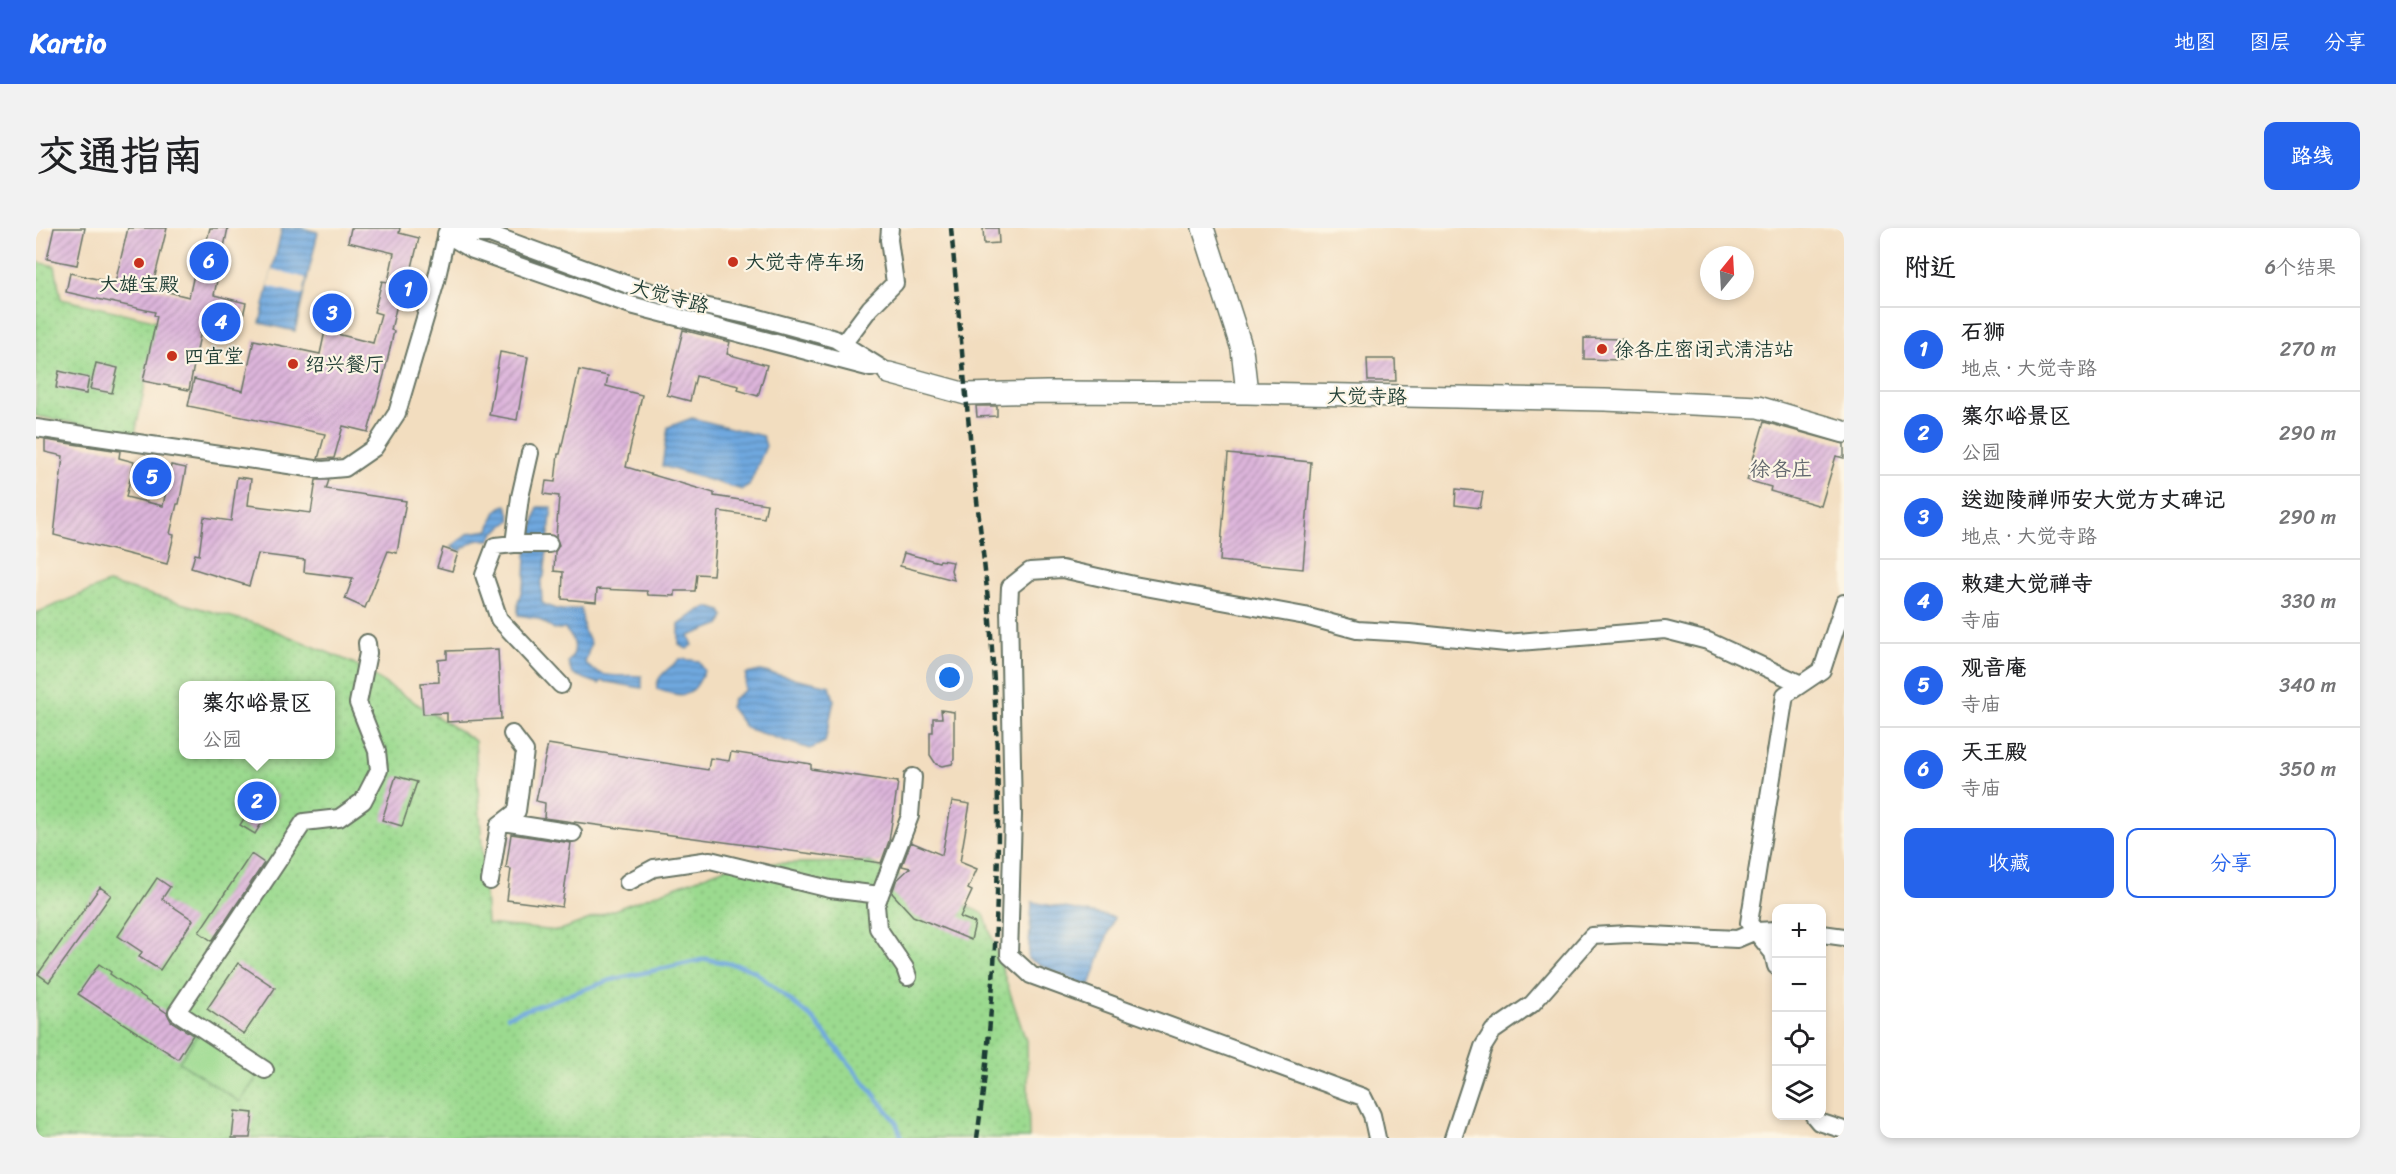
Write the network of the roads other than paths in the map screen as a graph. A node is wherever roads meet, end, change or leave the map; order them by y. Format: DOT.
graph roads {
  1 [pos="890,228"];
  2 [pos="1203,228"];
  3 [pos="447,231"];
  4 [pos="843,344"];
  5 [pos="889,373"];
  6 [pos="1247,393"];
  7 [pos="36,428"];
  8 [pos="1844,432"];
  9 [pos="530,453"];
  10 [pos="514,544"];
  11 [pos="549,544"];
  12 [pos="1844,603"];
  13 [pos="367,643"];
  14 [pos="1801,684"];
  15 [pos="561,685"];
  16 [pos="512,734"];
  17 [pos="913,777"];
  18 [pos="503,822"];
  19 [pos="573,833"];
  20 [pos="490,881"];
  21 [pos="628,882"];
  22 [pos="880,895"];
  23 [pos="1772,930"];
  24 [pos="1756,932"];
  25 [pos="1826,935"];
  26 [pos="1844,937"];
  27 [pos="1774,958"];
  28 [pos="908,977"];
  29 [pos="265,1071"];
  30 [pos="1817,1120"];
  31 [pos="1844,1130"];
  32 [pos="1377,1138"];
  33 [pos="1453,1138"];
  1 -- 4 [label="street"];
  2 -- 6 [label="street"];
  3 -- 4 [label="street, 大觉寺路"];
  3 -- 5 [label="street, 大觉寺路"];
  3 -- 7 [label="street"];
  4 -- 5 [label="street, 大觉寺路"];
  5 -- 6 [label="street, 大觉寺路"];
  6 -- 8 [label="street, 大觉寺路"];
  9 -- 10 [label="street"];
  10 -- 11 [label="street"];
  10 -- 15 [label="street"];
  12 -- 14 [label="street"];
  13 -- 29 [label="street"];
  14 -- 24 [label="street"];
  14 -- 32 [label="street"];
  16 -- 18 [label="street"];
  17 -- 22 [label="street"];
  18 -- 19 [label="street"];
  18 -- 20 [label="street"];
  21 -- 22 [label="street"];
  22 -- 28 [label="street"];
  23 -- 24 [label="street"];
  24 -- 27 [label="street"];
  24 -- 33 [label="street"];
  25 -- 26 [label="street"];
  30 -- 31 [label="street"];
}
